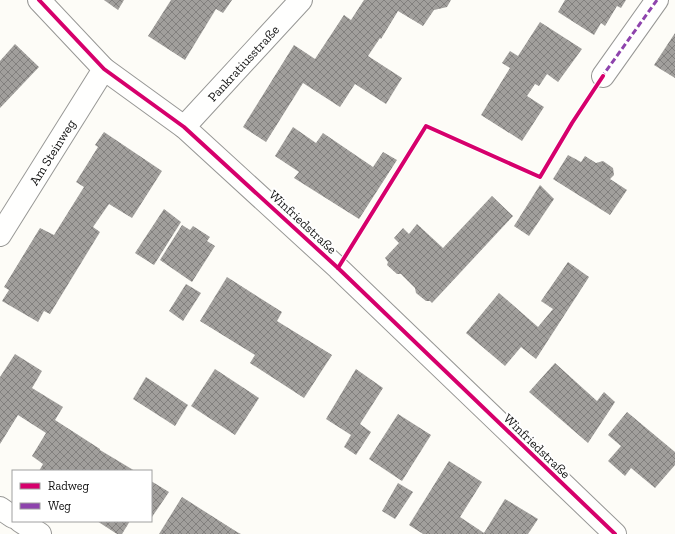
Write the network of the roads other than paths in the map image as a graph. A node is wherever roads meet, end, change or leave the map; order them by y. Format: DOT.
graph roads {
  1 [pos="39,0"];
  2 [pos="301,0"];
  3 [pos="657,0"];
  4 [pos="104,68"];
  5 [pos="603,76"];
  6 [pos="184,127"];
  7 [pos="0,235"];
  8 [pos="0,508"];
  9 [pos="12,516"];
  10 [pos="22,522"];
  11 [pos="40,534"];
  12 [pos="615,534"];
  1 -- 4 [label="street, Winfriedstraße"];
  2 -- 6 [label="street, Pankratiusstraße"];
  3 -- 5 [label="street"];
  4 -- 6 [label="street, Winfriedstraße"];
  4 -- 7 [label="street, Am Steinweg"];
  6 -- 12 [label="street, Winfriedstraße"];
  8 -- 9 [label="street"];
  10 -- 11 [label="street"];
}
